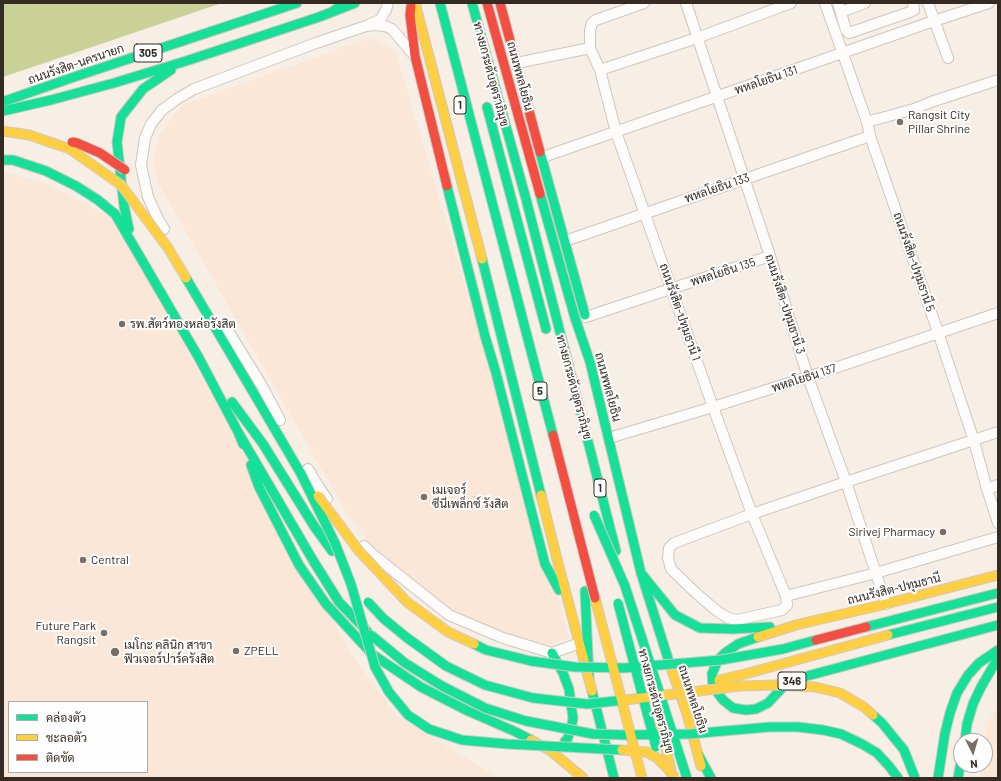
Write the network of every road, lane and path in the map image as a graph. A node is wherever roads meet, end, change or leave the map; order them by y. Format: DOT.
graph roads {
  1 [pos="344,3"];
  2 [pos="355,3"];
  3 [pos="388,3"];
  4 [pos="412,3"];
  5 [pos="415,3"];
  6 [pos="434,3"];
  7 [pos="440,3"];
  8 [pos="472,3"];
  9 [pos="487,3"];
  10 [pos="644,3"];
  11 [pos="686,3"];
  12 [pos="792,3"];
  13 [pos="825,3"];
  14 [pos="865,3"];
  15 [pos="913,3"];
  16 [pos="928,3"];
  17 [pos="989,3"];
  18 [pos="295,4"];
  19 [pos="501,4"];
  20 [pos="839,7"];
  21 [pos="332,12"];
  22 [pos="934,21"];
  23 [pos="366,26"];
  24 [pos="697,38"];
  25 [pos="590,48"];
  26 [pos="843,53"];
  27 [pos="415,56"];
  28 [pos="948,58"];
  29 [pos="186,61"];
  30 [pos="517,63"];
  31 [pos="600,70"];
  32 [pos="998,80"];
  33 [pos="716,97"];
  34 [pos="3,102"];
  35 [pos="486,102"];
  36 [pos="3,111"];
  37 [pos="867,122"];
  38 [pos="3,131"];
  39 [pos="616,132"];
  40 [pos="870,136"];
  41 [pos="35,137"];
  42 [pos="543,157"];
  43 [pos="3,160"];
  44 [pos="125,170"];
  45 [pos="744,179"];
  46 [pos="645,213"];
  47 [pos="565,241"];
  48 [pos="134,246"];
  49 [pos="770,256"];
  50 [pos="488,284"];
  51 [pos="672,289"];
  52 [pos="998,312"];
  53 [pos="586,317"];
  54 [pos="938,332"];
  55 [pos="548,338"];
  56 [pos="199,358"];
  57 [pos="590,362"];
  58 [pos="808,377"];
  59 [pos="714,407"];
  60 [pos="507,414"];
  61 [pos="238,432"];
  62 [pos="998,432"];
  63 [pos="609,438"];
  64 [pos="974,441"];
  65 [pos="300,472"];
  66 [pos="846,482"];
  67 [pos="998,485"];
  68 [pos="987,489"];
  69 [pos="752,514"];
  70 [pos="998,523"];
  71 [pos="998,537"];
  72 [pos="641,573"];
  73 [pos="876,573"];
  74 [pos="610,575"];
  75 [pos="998,575"];
  76 [pos="585,591"];
  77 [pos="998,593"];
  78 [pos="786,596"];
  79 [pos="616,597"];
  80 [pos="886,604"];
  81 [pos="998,607"];
  82 [pos="571,614"];
  83 [pos="796,625"];
  84 [pos="998,625"];
  85 [pos="580,643"];
  86 [pos="998,650"];
  87 [pos="552,653"];
  88 [pos="998,658"];
  89 [pos="806,676"];
  90 [pos="589,678"];
  91 [pos="636,699"];
  92 [pos="965,733"];
  93 [pos="550,751"];
  94 [pos="698,754"];
  95 [pos="583,778"];
  96 [pos="614,778"];
  97 [pos="634,778"];
  98 [pos="642,778"];
  99 [pos="664,778"];
  100 [pos="674,778"];
  101 [pos="687,778"];
  102 [pos="704,778"];
  103 [pos="711,778"];
  104 [pos="898,778"];
  105 [pos="915,778"];
  106 [pos="938,778"];
  1 -- 21 [label="main road"];
  2 -- 21 [label="main road"];
  3 -- 23 [label="street"];
  4 -- 27 [label="main road"];
  5 -- 50 [label="main road, 1"];
  6 -- 76 [label="main road, 1"];
  7 -- 98 [label="main road, 5, bridge"];
  8 -- 100 [label="main road, 1"];
  9 -- 57 [label="main road, ถนนพหลโยธิน / 1"];
  10 -- 25 [label="street, ถนนรังสิต-ปทุมธานี 1"];
  11 -- 24 [label="street, ถนนรังสิต-ปทุมธานี 3"];
  12 -- 24 [label="street"];
  13 -- 26 [label="street, ถนนรังสิต-ปทุมธานี 5"];
  14 -- 20 [label="street"];
  15 -- 20 [label="street"];
  16 -- 22 [label="street"];
  17 -- 22 [label="street, พหลโยธิน 131"];
  18 -- 34 [label="main road, ถนนรังสิต-นครนายก / 305"];
  19 -- 30 [label="main road"];
  21 -- 29 [label="main road"];
  22 -- 26 [label="street, พหลโยธิน 131"];
  22 -- 28 [label="street"];
  23 -- 27 [label="street"];
  23 -- 87 [label="street"];
  24 -- 31 [label="street"];
  24 -- 33 [label="street, ถนนรังสิต-ปทุมธานี 3"];
  25 -- 30 [label="street"];
  25 -- 31 [label="street, ถนนรังสิต-ปทุมธานี 1"];
  26 -- 33 [label="street, พหลโยธิน 131"];
  26 -- 37 [label="street, ถนนรังสิต-ปทุมธานี 5"];
  27 -- 60 [label="main road"];
  29 -- 36 [label="main road"];
  29 -- 48 [label="main road"];
  30 -- 42 [label="main road"];
  31 -- 39 [label="street, ถนนรังสิต-ปทุมธานี 1"];
  32 -- 37 [label="street"];
  33 -- 39 [label="street, พหลโยธิน 131"];
  33 -- 45 [label="street, ถนนรังสิต-ปทุมธานี 3"];
  35 -- 55 [label="main road, ทางยกระดับอุตราภิมุข"];
  37 -- 40 [label="street, ถนนรังสิต-ปทุมธานี 5"];
  38 -- 41 [label="main road, bridge"];
  39 -- 42 [label="street, พหลโยธิน 131"];
  39 -- 46 [label="street, ถนนรังสิต-ปทุมธานี 1"];
  40 -- 45 [label="street, พหลโยธิน 133"];
  40 -- 54 [label="street, ถนนรังสิต-ปทุมธานี 5"];
  41 -- 44 [label="main road, bridge"];
  41 -- 65 [label="main road, bridge"];
  42 -- 47 [label="main road"];
  43 -- 48 [label="main road"];
  45 -- 46 [label="street, พหลโยธิน 133"];
  45 -- 49 [label="street, ถนนรังสิต-ปทุมธานี 3"];
  46 -- 47 [label="street, พหลโยธิน 133"];
  46 -- 51 [label="street, ถนนรังสิต-ปทุมธานี 1"];
  47 -- 53 [label="main road"];
  48 -- 56 [label="main road"];
  49 -- 51 [label="street, พหลโยธิน 135"];
  49 -- 58 [label="street, ถนนรังสิต-ปทุมธานี 3"];
  50 -- 60 [label="main road"];
  50 -- 82 [label="main road, 1"];
  51 -- 53 [label="street, พหลโยธิน 135"];
  51 -- 59 [label="street, ถนนรังสิต-ปทุมธานี 1"];
  52 -- 54 [label="street, พหลโยธิน 137"];
  53 -- 57 [label="main road"];
  54 -- 58 [label="street, พหลโยธิน 137"];
  54 -- 64 [label="street, ถนนรังสิต-ปทุมธานี 5"];
  56 -- 61 [label="main road"];
  56 -- 91 [label="main road, bridge"];
  57 -- 63 [label="main road, ถนนพหลโยธิน / 1"];
  58 -- 59 [label="street, พหลโยธิน 137"];
  58 -- 66 [label="street, ถนนรังสิต-ปทุมธานี 3"];
  59 -- 63 [label="street, พหลโยธิน 137"];
  59 -- 69 [label="street, ถนนรังสิต-ปทุมธานี 1"];
  60 -- 82 [label="main road"];
  61 -- 93 [label="main road"];
  61 -- 104 [label="main road, bridge"];
  62 -- 64 [label="street"];
  63 -- 72 [label="main road, ถนนพหลโยธิน / 1"];
  64 -- 66 [label="street"];
  64 -- 68 [label="street, ถนนรังสิต-ปทุมธานี 5"];
  65 -- 77 [label="main road, bridge"];
  65 -- 100 [label="main road, bridge"];
  66 -- 69 [label="street"];
  66 -- 73 [label="street, ถนนรังสิต-ปทุมธานี 3"];
  67 -- 68 [label="street"];
  68 -- 70 [label="street, ถนนรังสิต-ปทุมธานี 5"];
  69 -- 78 [label="street, ถนนรังสิต-ปทุมธานี 1"];
  69 -- 78 [label="street"];
  71 -- 73 [label="street"];
  72 -- 83 [label="main road"];
  72 -- 94 [label="main road, ถนนพหลโยธิน / 1"];
  73 -- 78 [label="street"];
  73 -- 80 [label="street, ถนนรังสิต-ปทุมธานี 3"];
  74 -- 101 [label="main road, bridge"];
  75 -- 80 [label="main road, ถนนรังสิต-ปทุมธานี / 346"];
  76 -- 90 [label="main road"];
  76 -- 97 [label="main road, 1"];
  79 -- 99 [label="main road, ทางยกระดับอุตราภิมุข, bridge"];
  80 -- 83 [label="main road, ถนนรังสิต-ปทุมธานี / 346"];
  81 -- 91 [label="main road, bridge"];
  82 -- 85 [label="main road, 1"];
  83 -- 89 [label="main road"];
  83 -- 89 [label="main road, 346"];
  84 -- 89 [label="main road, 346"];
  85 -- 87 [label="street"];
  85 -- 90 [label="main road, 1"];
  86 -- 106 [label="main road"];
  87 -- 93 [label="main road"];
  88 -- 92 [label="main road"];
  90 -- 96 [label="main road, 1"];
  91 -- 105 [label="main road, bridge"];
  93 -- 95 [label="main road"];
  94 -- 102 [label="main road, ถนนพหลโยธิน / 1"];
  94 -- 103 [label="main road"];
}
